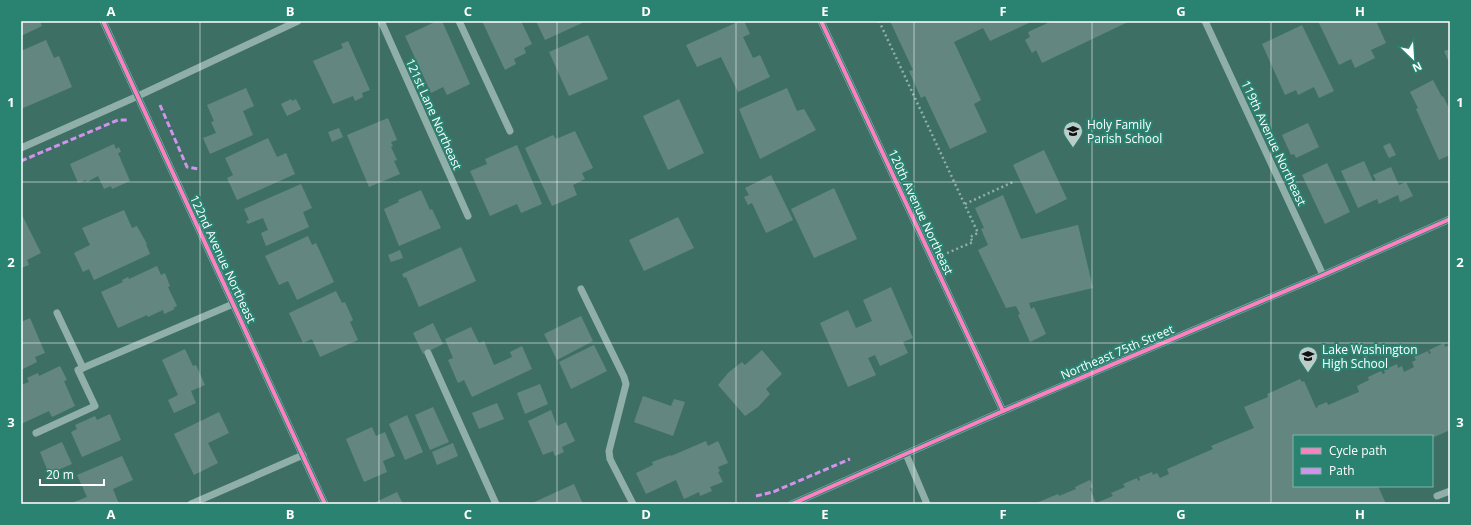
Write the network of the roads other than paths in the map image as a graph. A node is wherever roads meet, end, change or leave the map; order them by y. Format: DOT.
graph roads {
  1 [pos="103,21"];
  2 [pos="298,21"];
  3 [pos="381,21"];
  4 [pos="459,21"];
  5 [pos="821,21"];
  6 [pos="1205,21"];
  7 [pos="138,96"];
  8 [pos="510,131"];
  9 [pos="21,148"];
  10 [pos="468,216"];
  11 [pos="1450,218"];
  12 [pos="1323,275"];
  13 [pos="581,289"];
  14 [pos="233,304"];
  15 [pos="57,313"];
  16 [pos="428,353"];
  17 [pos="83,368"];
  18 [pos="1003,411"];
  19 [pos="36,433"];
  20 [pos="906,454"];
  21 [pos="302,455"];
  22 [pos="1450,490"];
  23 [pos="1437,496"];
  24 [pos="191,504"];
  25 [pos="326,504"];
  26 [pos="496,504"];
  27 [pos="633,504"];
  28 [pos="792,504"];
  29 [pos="928,504"];
  1 -- 7 [label="street, 122nd Avenue Northeast"];
  2 -- 7 [label="street"];
  3 -- 10 [label="street, 121st Lane Northeast"];
  4 -- 8 [label="street"];
  5 -- 18 [label="street, 120th Avenue Northeast"];
  6 -- 12 [label="street, 119th Avenue Northeast"];
  7 -- 9 [label="street"];
  7 -- 14 [label="street, 122nd Avenue Northeast"];
  11 -- 12 [label="street, Northeast 75th Street"];
  12 -- 18 [label="street, Northeast 75th Street"];
  13 -- 27 [label="street"];
  14 -- 17 [label="street"];
  14 -- 21 [label="street, 122nd Avenue Northeast"];
  15 -- 17 [label="street"];
  16 -- 26 [label="street"];
  17 -- 19 [label="street"];
  18 -- 20 [label="street, Northeast 75th Street"];
  20 -- 28 [label="street, Northeast 75th Street"];
  20 -- 29 [label="street"];
  21 -- 24 [label="street"];
  21 -- 25 [label="street, 122nd Avenue Northeast"];
  22 -- 23 [label="street"];
}
